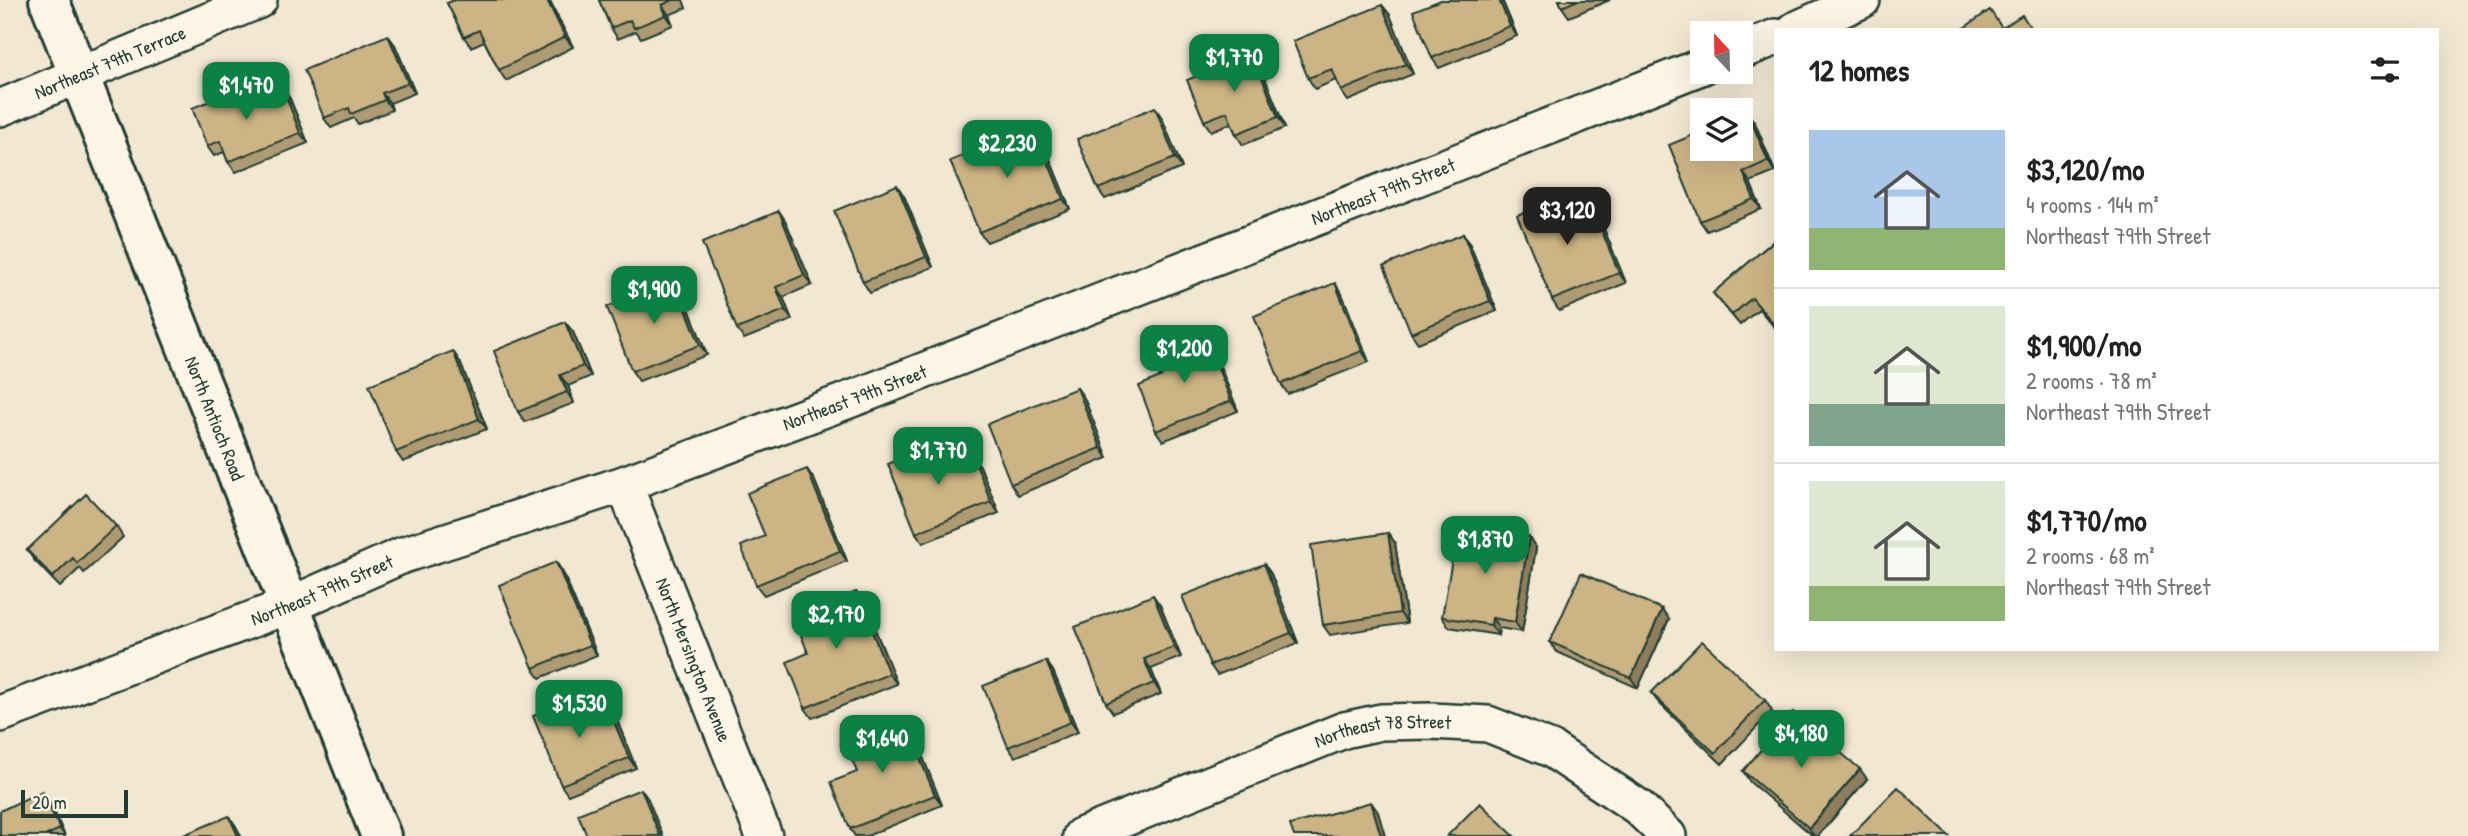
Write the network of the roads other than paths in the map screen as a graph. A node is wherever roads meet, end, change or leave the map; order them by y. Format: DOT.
graph roads {
  1 [pos="49,0"];
  2 [pos="259,0"];
  3 [pos="1862,0"];
  4 [pos="1808,27"];
  5 [pos="1774,38"];
  6 [pos="1754,46"];
  7 [pos="1690,71"];
  8 [pos="79,76"];
  9 [pos="0,108"];
  10 [pos="624,484"];
  11 [pos="290,605"];
  12 [pos="0,714"];
  13 [pos="381,836"];
  14 [pos="764,836"];
  15 [pos="1081,836"];
  16 [pos="1668,836"];
  1 -- 8 [label="street, North Antioch Road"];
  2 -- 8 [label="street, Northeast 79th Terrace"];
  3 -- 4 [label="street"];
  5 -- 6 [label="street"];
  7 -- 10 [label="street, Northeast 79th Street"];
  8 -- 9 [label="street, Northeast 79th Terrace"];
  8 -- 11 [label="street, North Antioch Road"];
  10 -- 11 [label="street, Northeast 79th Street"];
  10 -- 14 [label="street, North Mersington Avenue"];
  11 -- 12 [label="street, Northeast 79th Street"];
  11 -- 13 [label="street, North Antioch Road"];
  15 -- 16 [label="street, Northeast 78 Street"];
}
